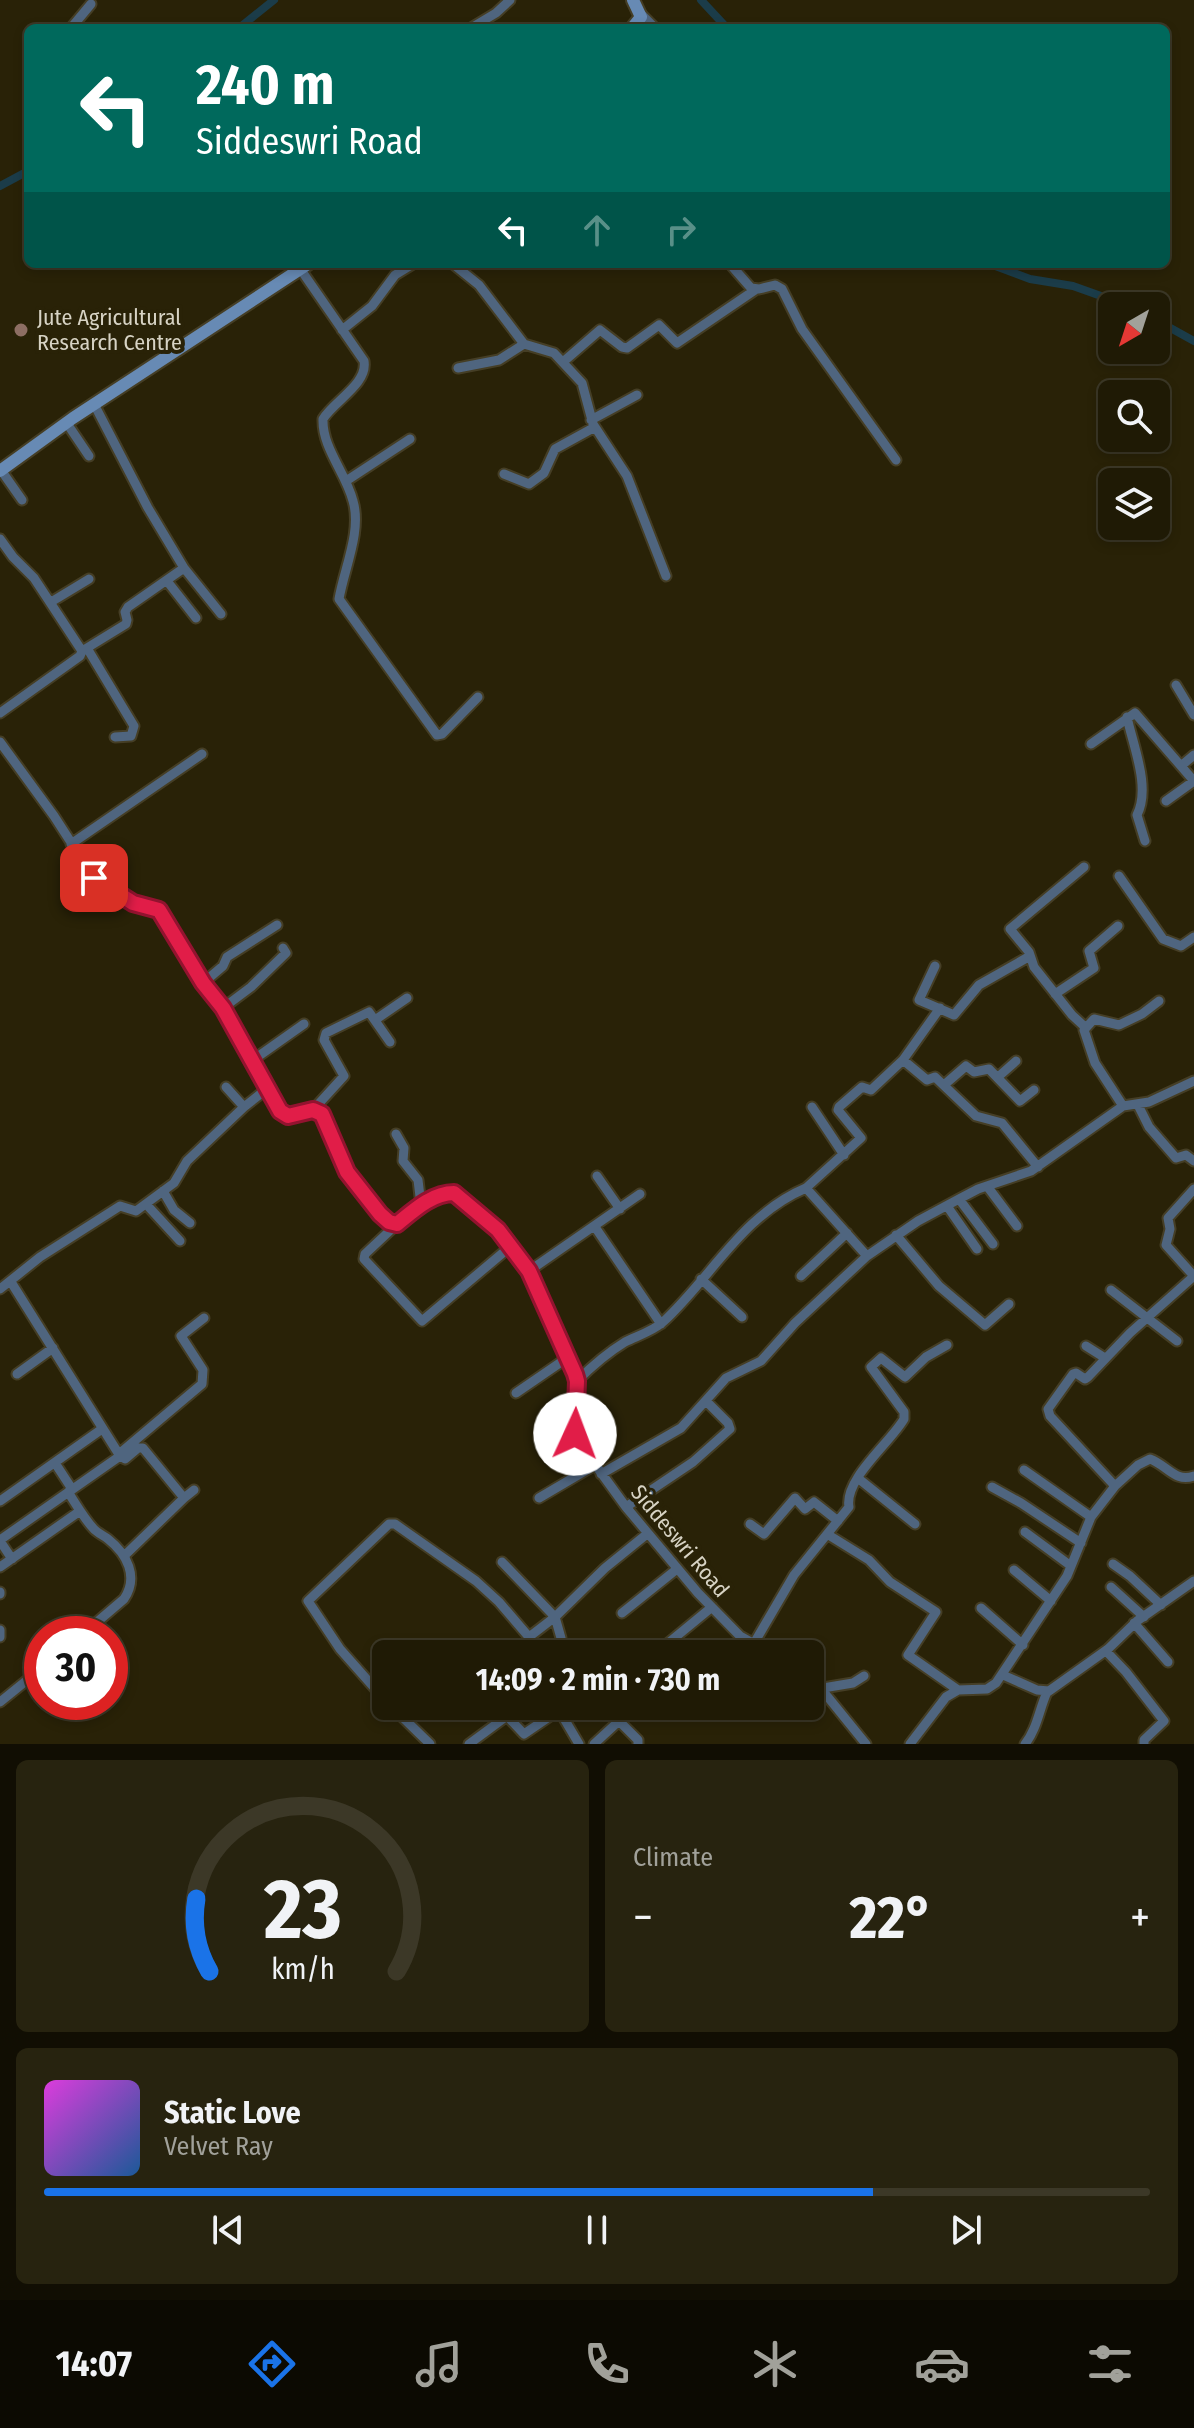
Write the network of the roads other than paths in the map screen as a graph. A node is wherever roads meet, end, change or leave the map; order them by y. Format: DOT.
graph roads {
  1 [pos="510,0"];
  2 [pos="633,0"];
  3 [pos="91,1"];
  4 [pos="640,13"];
  5 [pos="74,24"];
  6 [pos="478,24"];
  7 [pos="635,24"];
  8 [pos="651,24"];
  9 [pos="303,268"];
  10 [pos="306,268"];
  11 [pos="406,268"];
  12 [pos="458,268"];
  13 [pos="733,268"];
  14 [pos="755,290"];
  15 [pos="342,330"];
  16 [pos="524,344"];
  17 [pos="563,362"];
  18 [pos="458,368"];
  19 [pos="637,395"];
  20 [pos="94,404"];
  21 [pos="66,422"];
  22 [pos="593,423"];
  23 [pos="410,439"];
  24 [pos="89,456"];
  25 [pos="896,460"];
  26 [pos="1,471"];
  27 [pos="504,474"];
  28 [pos="346,481"];
  29 [pos="22,500"];
  30 [pos="0,539"];
  31 [pos="184,568"];
  32 [pos="666,576"];
  33 [pos="89,579"];
  34 [pos="167,581"];
  35 [pos="51,602"];
  36 [pos="221,614"];
  37 [pos="196,618"];
  38 [pos="85,650"];
  39 [pos="1176,685"];
  40 [pos="478,697"];
  41 [pos="0,713"];
  42 [pos="1194,715"];
  43 [pos="1127,717"];
  44 [pos="115,737"];
  45 [pos="0,742"];
  46 [pos="1091,744"];
  47 [pos="202,754"];
  48 [pos="1194,755"];
  49 [pos="1181,766"];
  50 [pos="1166,801"];
  51 [pos="1145,841"];
  52 [pos="71,844"];
  53 [pos="1084,867"];
  54 [pos="1119,876"];
  55 [pos="277,925"];
  56 [pos="1118,926"];
  57 [pos="1194,937"];
  58 [pos="283,948"];
  59 [pos="1030,956"];
  60 [pos="935,966"];
  61 [pos="203,983"];
  62 [pos="1055,994"];
  63 [pos="407,998"];
  64 [pos="1159,1001"];
  65 [pos="223,1008"];
  66 [pos="940,1008"];
  67 [pos="375,1020"];
  68 [pos="304,1024"];
  69 [pos="1085,1027"];
  70 [pos="390,1042"];
  71 [pos="253,1060"];
  72 [pos="903,1060"];
  73 [pos="1016,1061"];
  74 [pos="998,1077"];
  75 [pos="1194,1081"];
  76 [pos="944,1085"];
  77 [pos="226,1087"];
  78 [pos="268,1088"];
  79 [pos="1034,1090"];
  80 [pos="1138,1105"];
  81 [pos="1123,1106"];
  82 [pos="244,1107"];
  83 [pos="812,1107"];
  84 [pos="313,1110"];
  85 [pos="396,1134"];
  86 [pos="844,1155"];
  87 [pos="1194,1161"];
  88 [pos="1038,1167"];
  89 [pos="597,1176"];
  90 [pos="987,1186"];
  91 [pos="806,1188"];
  92 [pos="1194,1189"];
  93 [pos="163,1191"];
  94 [pos="640,1194"];
  95 [pos="959,1199"];
  96 [pos="146,1204"];
  97 [pos="421,1205"];
  98 [pos="947,1206"];
  99 [pos="620,1209"];
  100 [pos="190,1223"];
  101 [pos="397,1224"];
  102 [pos="1017,1226"];
  103 [pos="595,1227"];
  104 [pos="847,1233"];
  105 [pos="896,1235"];
  106 [pos="180,1241"];
  107 [pos="993,1244"];
  108 [pos="511,1246"];
  109 [pos="977,1249"];
  110 [pos="867,1256"];
  111 [pos="529,1271"];
  112 [pos="801,1276"];
  113 [pos="1194,1276"];
  114 [pos="701,1279"];
  115 [pos="11,1282"];
  116 [pos="0,1289"];
  117 [pos="1111,1290"];
  118 [pos="1009,1304"];
  119 [pos="742,1317"];
  120 [pos="1147,1317"];
  121 [pos="204,1318"];
  122 [pos="661,1324"];
  123 [pos="1177,1341"];
  124 [pos="947,1345"];
  125 [pos="1086,1346"];
  126 [pos="53,1348"];
  127 [pos="567,1358"];
  128 [pos="1105,1358"];
  129 [pos="17,1374"];
  130 [pos="577,1381"];
  131 [pos="516,1393"];
  132 [pos="706,1401"];
  133 [pos="102,1429"];
  134 [pos="119,1455"];
  135 [pos="55,1463"];
  136 [pos="595,1465"];
  137 [pos="1024,1470"];
  138 [pos="601,1474"];
  139 [pos="1194,1476"];
  140 [pos="859,1479"];
  141 [pos="1115,1486"];
  142 [pos="992,1487"];
  143 [pos="70,1490"];
  144 [pos="194,1490"];
  145 [pos="184,1498"];
  146 [pos="539,1498"];
  147 [pos="0,1501"];
  148 [pos="626,1507"];
  149 [pos="80,1511"];
  150 [pos="1091,1517"];
  151 [pos="838,1521"];
  152 [pos="750,1524"];
  153 [pos="915,1524"];
  154 [pos="1025,1532"];
  155 [pos="647,1534"];
  156 [pos="827,1534"];
  157 [pos="0,1540"];
  158 [pos="1081,1543"];
  159 [pos="124,1556"];
  160 [pos="12,1559"];
  161 [pos="502,1562"];
  162 [pos="1113,1564"];
  163 [pos="1071,1566"];
  164 [pos="0,1567"];
  165 [pos="677,1569"];
  166 [pos="1014,1570"];
  167 [pos="1194,1581"];
  168 [pos="1111,1587"];
  169 [pos="1051,1601"];
  170 [pos="1161,1605"];
  171 [pos="712,1607"];
  172 [pos="981,1608"];
  173 [pos="622,1613"];
  174 [pos="105,1616"];
  175 [pos="555,1617"];
  176 [pos="1144,1617"];
  177 [pos="1134,1623"];
  178 [pos="0,1630"];
  179 [pos="0,1637"];
  180 [pos="561,1640"];
  181 [pos="672,1640"];
  182 [pos="747,1640"];
  183 [pos="752,1640"];
  184 [pos="1023,1645"];
  185 [pos="1106,1651"];
  186 [pos="1168,1662"];
  187 [pos="1003,1675"];
  188 [pos="864,1676"];
  189 [pos="24,1683"];
  190 [pos="372,1685"];
  191 [pos="824,1688"];
  192 [pos="824,1689"];
  193 [pos="958,1690"];
  194 [pos="1047,1692"];
  195 [pos="0,1702"];
  196 [pos="405,1720"];
  197 [pos="502,1720"];
  198 [pos="511,1720"];
  199 [pos="544,1720"];
  200 [pos="567,1720"];
  201 [pos="576,1743"];
  202 [pos="430,1744"];
  203 [pos="469,1744"];
  204 [pos="594,1744"];
  205 [pos="638,1744"];
  206 [pos="866,1744"];
  207 [pos="910,1744"];
  208 [pos="1025,1744"];
  209 [pos="1144,1744"];
  1 -- 6 [label="street"];
  2 -- 4 [label="street"];
  3 -- 5 [label="street"];
  4 -- 7 [label="street"];
  4 -- 8 [label="street"];
  9 -- 20 [label="street"];
  10 -- 15 [label="street"];
  11 -- 15 [label="street"];
  12 -- 16 [label="street"];
  13 -- 14 [label="street"];
  14 -- 17 [label="street"];
  14 -- 25 [label="street"];
  15 -- 28 [label="street"];
  16 -- 17 [label="street"];
  16 -- 18 [label="street"];
  17 -- 22 [label="street"];
  19 -- 22 [label="street"];
  20 -- 21 [label="street"];
  20 -- 31 [label="street"];
  21 -- 24 [label="street"];
  21 -- 26 [label="street"];
  22 -- 27 [label="street"];
  22 -- 32 [label="street"];
  23 -- 28 [label="street"];
  26 -- 29 [label="street"];
  28 -- 40 [label="street"];
  30 -- 35 [label="street"];
  31 -- 34 [label="street"];
  31 -- 36 [label="street"];
  33 -- 35 [label="street"];
  34 -- 37 [label="street"];
  34 -- 38 [label="street"];
  35 -- 38 [label="street"];
  38 -- 41 [label="street"];
  38 -- 44 [label="street"];
  39 -- 42 [label="street"];
  43 -- 46 [label="street"];
  43 -- 49 [label="street"];
  43 -- 51 [label="street"];
  45 -- 52 [label="street"];
  47 -- 52 [label="street"];
  48 -- 49 [label="street"];
  49 -- 50 [label="street"];
  52 -- 61 [label="street"];
  53 -- 59 [label="street"];
  54 -- 57 [label="street"];
  55 -- 61 [label="street"];
  56 -- 62 [label="street"];
  58 -- 65 [label="street"];
  59 -- 62 [label="street"];
  59 -- 66 [label="street"];
  60 -- 66 [label="street"];
  61 -- 65 [label="street"];
  62 -- 69 [label="street"];
  63 -- 67 [label="street"];
  64 -- 69 [label="street"];
  65 -- 71 [label="street"];
  66 -- 72 [label="street"];
  67 -- 70 [label="street"];
  67 -- 84 [label="street"];
  68 -- 71 [label="street"];
  69 -- 81 [label="street"];
  71 -- 78 [label="street"];
  72 -- 76 [label="street"];
  72 -- 86 [label="street"];
  73 -- 74 [label="street"];
  74 -- 76 [label="street"];
  74 -- 79 [label="street"];
  75 -- 80 [label="street"];
  76 -- 88 [label="street"];
  77 -- 82 [label="street"];
  78 -- 82 [label="street"];
  78 -- 84 [label="street"];
  80 -- 81 [label="street"];
  80 -- 87 [label="street"];
  81 -- 88 [label="street"];
  82 -- 93 [label="street"];
  83 -- 86 [label="street"];
  84 -- 101 [label="street"];
  85 -- 97 [label="street"];
  86 -- 91 [label="street"];
  88 -- 90 [label="street"];
  89 -- 99 [label="street"];
  90 -- 95 [label="street"];
  90 -- 102 [label="street"];
  91 -- 104 [label="street"];
  91 -- 114 [label="street"];
  92 -- 113 [label="street"];
  93 -- 96 [label="street"];
  93 -- 100 [label="street"];
  94 -- 99 [label="street"];
  95 -- 98 [label="street"];
  95 -- 107 [label="street"];
  96 -- 106 [label="street"];
  96 -- 115 [label="street"];
  97 -- 101 [label="street, Siddeswri Road"];
  97 -- 108 [label="street, Siddeswri Road"];
  98 -- 105 [label="street"];
  98 -- 109 [label="street"];
  99 -- 103 [label="street"];
  101 -- 108 [label="street, Siddeswri Road"];
  103 -- 111 [label="street"];
  103 -- 122 [label="street"];
  104 -- 110 [label="street"];
  104 -- 112 [label="street"];
  105 -- 110 [label="street"];
  105 -- 118 [label="street"];
  108 -- 111 [label="street, Siddeswri Road"];
  110 -- 132 [label="street"];
  111 -- 127 [label="street, Siddeswri Road"];
  113 -- 120 [label="street"];
  114 -- 119 [label="street"];
  114 -- 122 [label="street"];
  115 -- 116 [label="street"];
  115 -- 126 [label="street"];
  117 -- 120 [label="street"];
  120 -- 123 [label="street"];
  120 -- 128 [label="street"];
  121 -- 134 [label="street"];
  122 -- 130 [label="street"];
  124 -- 140 [label="street"];
  125 -- 128 [label="street"];
  126 -- 129 [label="street"];
  126 -- 133 [label="street"];
  127 -- 130 [label="street, Siddeswri Road"];
  127 -- 131 [label="street"];
  128 -- 141 [label="street"];
  130 -- 136 [label="street, Siddeswri Road"];
  132 -- 138 [label="street"];
  132 -- 148 [label="street"];
  133 -- 134 [label="street"];
  133 -- 135 [label="street"];
  134 -- 143 [label="street"];
  134 -- 145 [label="street"];
  135 -- 143 [label="street"];
  135 -- 147 [label="street"];
  136 -- 138 [label="street, Siddeswri Road"];
  136 -- 146 [label="street"];
  137 -- 150 [label="street"];
  138 -- 148 [label="street, Siddeswri Road"];
  139 -- 141 [label="street"];
  140 -- 151 [label="street"];
  140 -- 153 [label="street"];
  141 -- 150 [label="street"];
  142 -- 158 [label="street"];
  143 -- 149 [label="street"];
  143 -- 157 [label="street"];
  144 -- 145 [label="street"];
  145 -- 159 [label="street"];
  148 -- 155 [label="street, Siddeswri Road"];
  149 -- 159 [label="street"];
  149 -- 160 [label="street"];
  150 -- 158 [label="street"];
  151 -- 152 [label="street"];
  151 -- 156 [label="street"];
  154 -- 163 [label="street"];
  155 -- 165 [label="street, Siddeswri Road"];
  155 -- 175 [label="street"];
  156 -- 183 [label="street"];
  156 -- 193 [label="street"];
  157 -- 160 [label="street"];
  158 -- 163 [label="street"];
  159 -- 174 [label="street"];
  160 -- 164 [label="street"];
  161 -- 175 [label="street"];
  162 -- 170 [label="street"];
  163 -- 169 [label="street"];
  165 -- 171 [label="street, Siddeswri Road"];
  165 -- 173 [label="street"];
  166 -- 169 [label="street"];
  167 -- 170 [label="street"];
  168 -- 176 [label="street"];
  169 -- 184 [label="street"];
  170 -- 176 [label="street"];
  171 -- 181 [label="street"];
  171 -- 182 [label="street, Siddeswri Road"];
  172 -- 184 [label="street"];
  175 -- 180 [label="street"];
  175 -- 190 [label="street"];
  176 -- 177 [label="street"];
  177 -- 185 [label="street"];
  177 -- 186 [label="street"];
  178 -- 179 [label="street"];
  184 -- 187 [label="street"];
  185 -- 194 [label="street"];
  185 -- 209 [label="street"];
  187 -- 193 [label="street"];
  187 -- 194 [label="street"];
  188 -- 191 [label="street"];
  189 -- 195 [label="street"];
  192 -- 206 [label="street"];
  193 -- 207 [label="street"];
  194 -- 208 [label="street"];
  196 -- 202 [label="street"];
  197 -- 203 [label="street"];
  198 -- 199 [label="street"];
  200 -- 201 [label="street"];
  204 -- 205 [label="street"];
}
